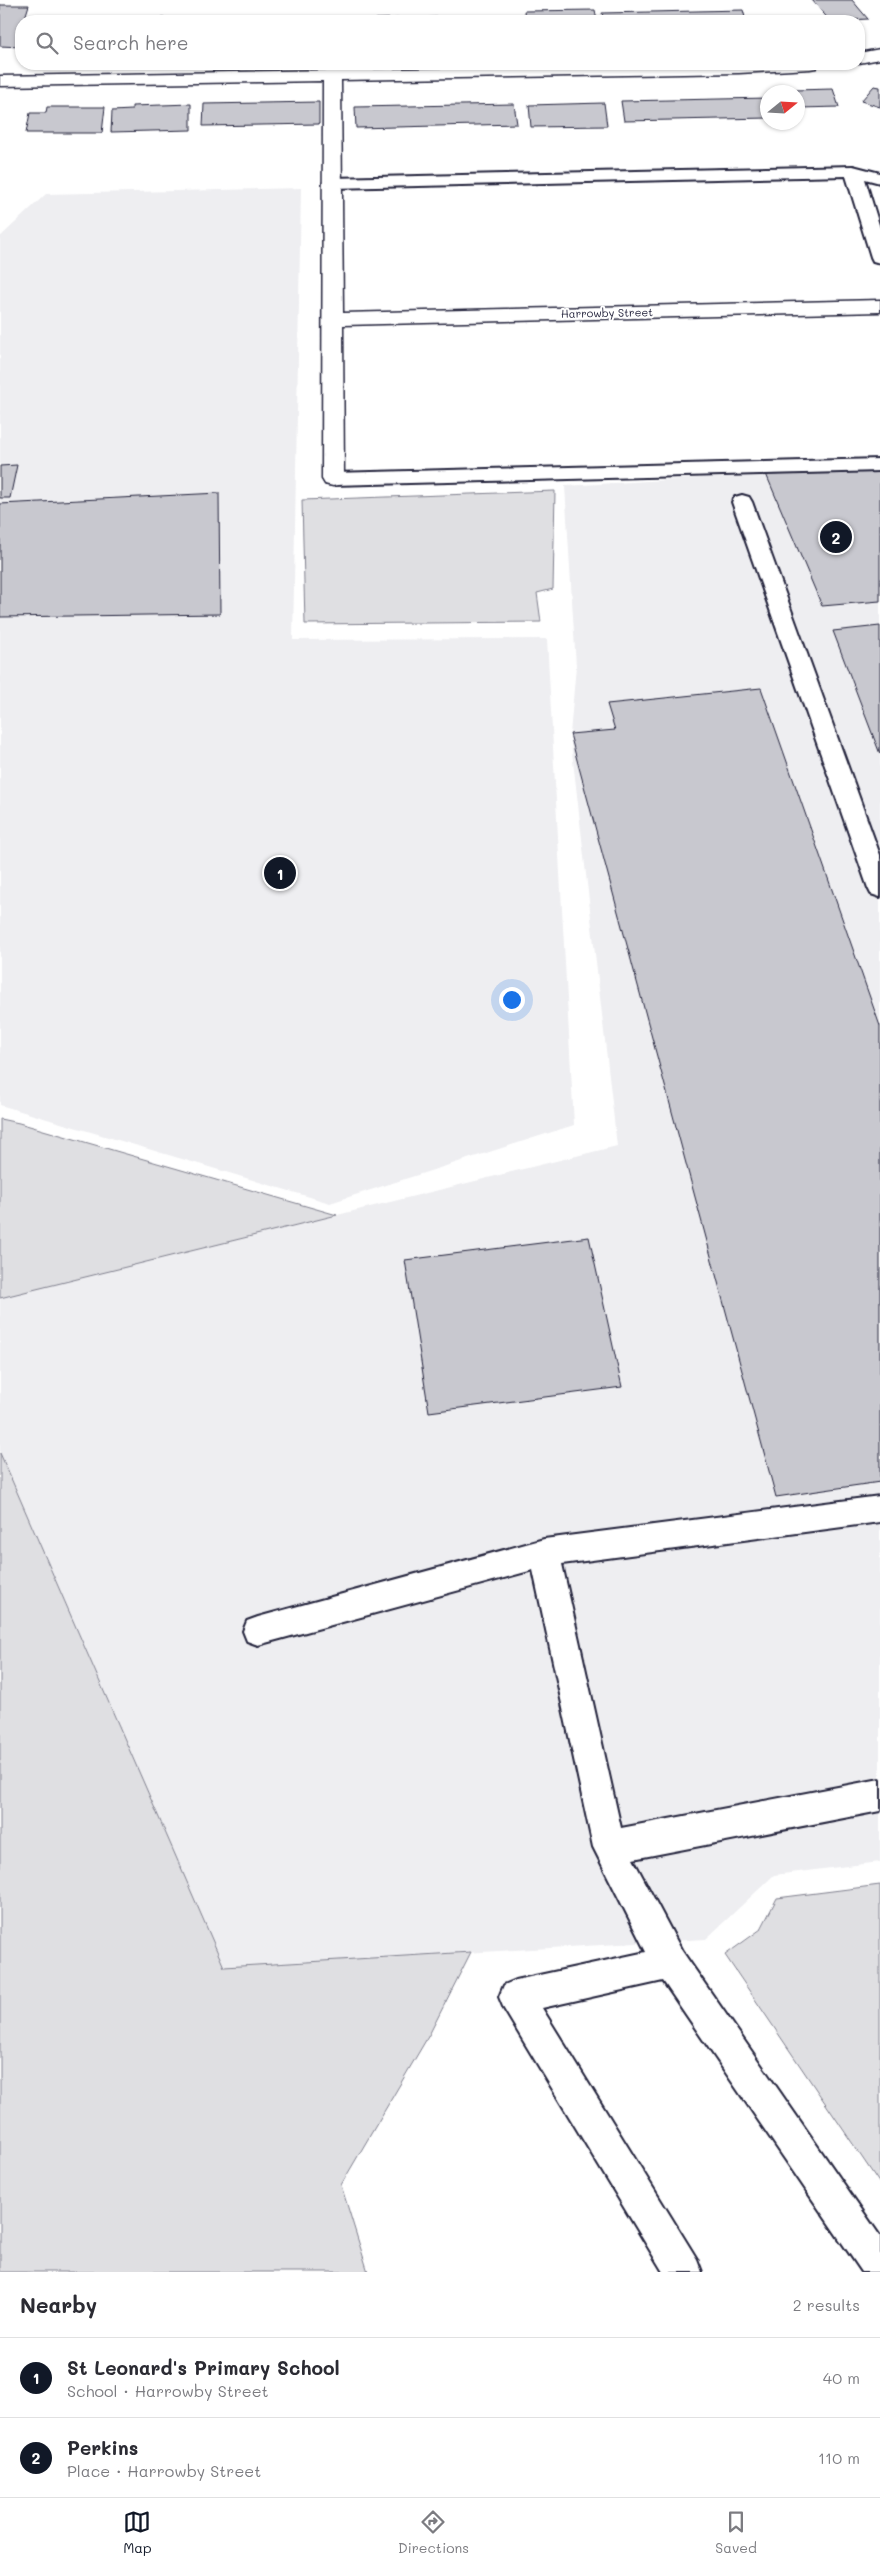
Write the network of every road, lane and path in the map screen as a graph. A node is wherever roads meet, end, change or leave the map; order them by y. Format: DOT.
graph roads {
  1 [pos="880,54"];
  2 [pos="865,57"];
  3 [pos="603,70"];
  4 [pos="332,74"];
  5 [pos="0,81"];
  6 [pos="853,171"];
  7 [pos="880,178"];
  8 [pos="332,182"];
  9 [pos="880,257"];
  10 [pos="880,306"];
  11 [pos="334,319"];
  12 [pos="880,465"];
  13 [pos="333,479"];
  14 [pos="742,502"];
  15 [pos="880,888"];
  16 [pos="880,1509"];
  17 [pos="544,1553"];
  18 [pos="258,1631"];
  19 [pos="880,1796"];
  20 [pos="609,1847"];
  21 [pos="670,1963"];
  22 [pos="880,2267"];
  23 [pos="684,2272"];
  1 -- 2 [label="street"];
  3 -- 4 [label="street"];
  4 -- 5 [label="street"];
  4 -- 8 [label="street"];
  6 -- 7 [label="lane"];
  6 -- 8 [label="lane"];
  6 -- 9 [label="lane"];
  8 -- 11 [label="street"];
  10 -- 11 [label="street, Harrowby Street"];
  11 -- 13 [label="street"];
  12 -- 13 [label="lane"];
  14 -- 15 [label="lane"];
  16 -- 17 [label="lane"];
  17 -- 18 [label="lane"];
  17 -- 20 [label="lane"];
  19 -- 20 [label="lane"];
  20 -- 21 [label="lane"];
  21 -- 22 [label="lane"];
  21 -- 23 [label="lane"];
}
